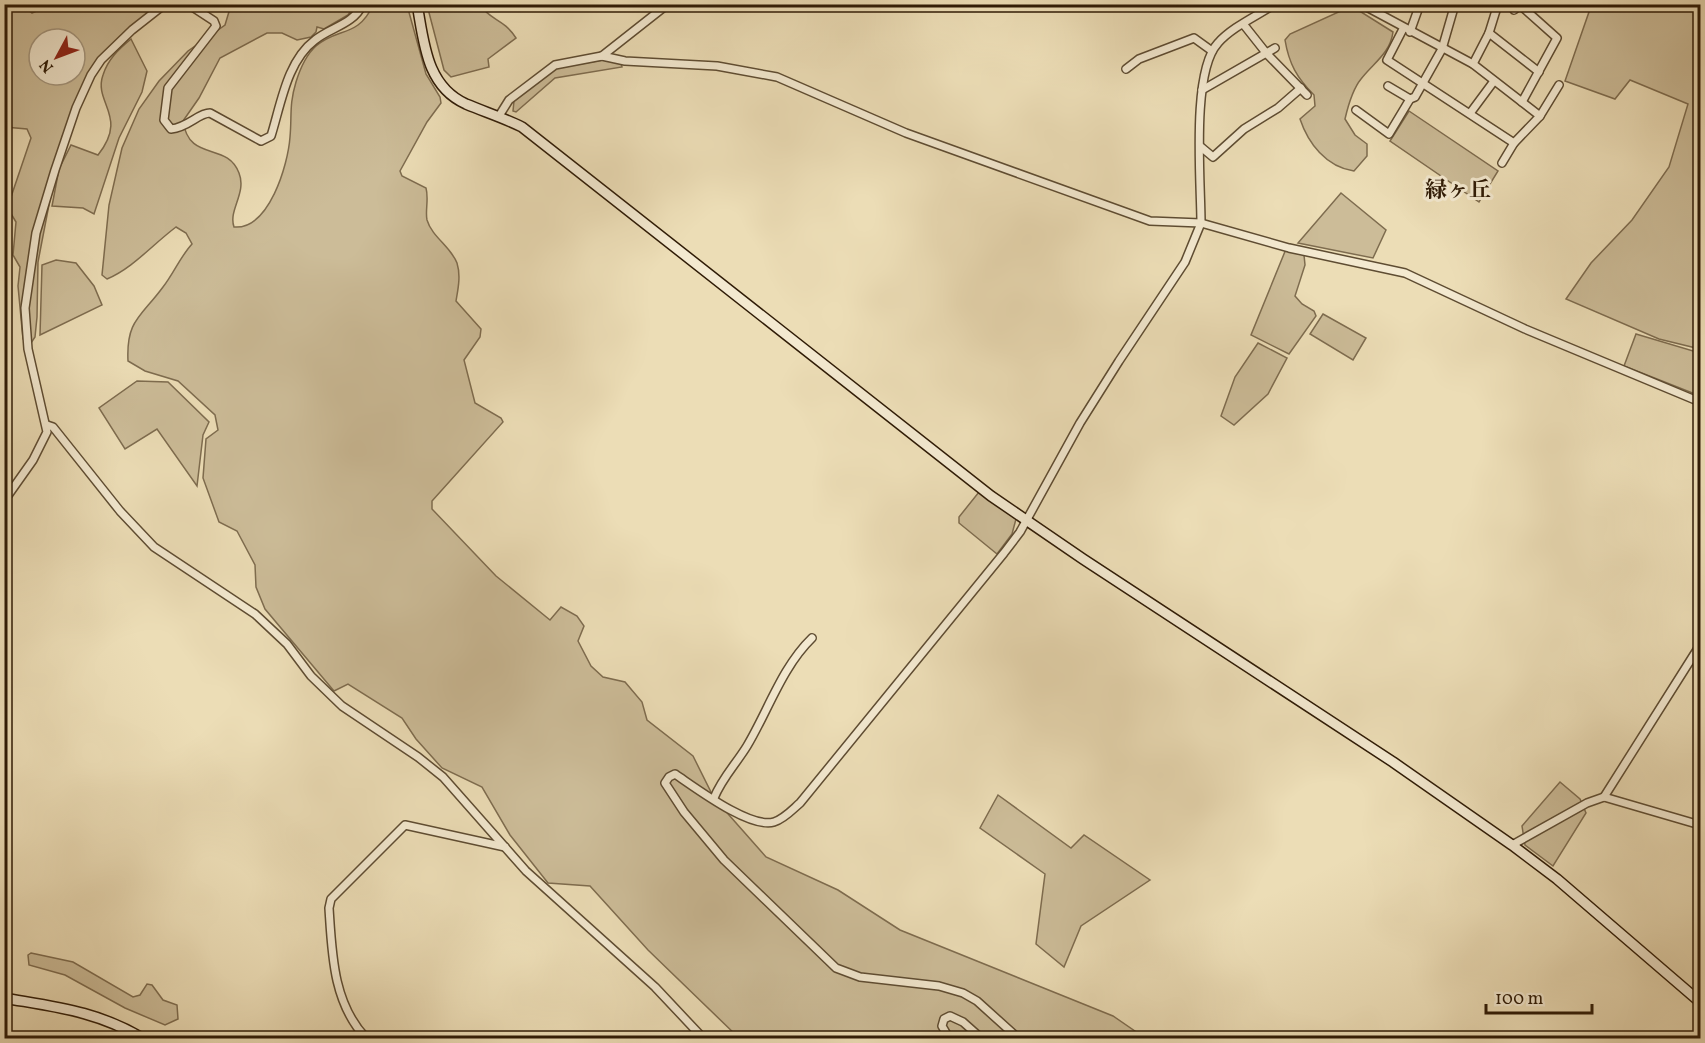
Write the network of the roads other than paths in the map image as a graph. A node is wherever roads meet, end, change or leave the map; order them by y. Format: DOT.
graph roads {
  1 [pos="165,4"];
  2 [pos="188,4"];
  3 [pos="363,4"];
  4 [pos="417,4"];
  5 [pos="668,4"];
  6 [pos="1275,4"];
  7 [pos="1361,4"];
  8 [pos="1420,4"];
  9 [pos="1498,4"];
  10 [pos="1454,5"];
  11 [pos="1514,10"];
  12 [pos="1244,25"];
  13 [pos="1407,30"];
  14 [pos="1489,33"];
  15 [pos="1275,48"];
  16 [pos="1442,50"];
  17 [pos="1212,51"];
  18 [pos="1267,54"];
  19 [pos="602,56"];
  20 [pos="1473,64"];
  21 [pos="1126,69"];
  22 [pos="1539,72"];
  23 [pos="1494,81"];
  24 [pos="1424,82"];
  25 [pos="1558,85"];
  26 [pos="1388,86"];
  27 [pos="1301,88"];
  28 [pos="1202,90"];
  29 [pos="1307,95"];
  30 [pos="1410,99"];
  31 [pos="1522,102"];
  32 [pos="1356,110"];
  33 [pos="1471,112"];
  34 [pos="499,116"];
  35 [pos="1540,116"];
  36 [pos="1514,142"];
  37 [pos="1201,147"];
  38 [pos="1502,163"];
  39 [pos="1201,223"];
  40 [pos="1701,402"];
  41 [pos="47,425"];
  42 [pos="4,501"];
  43 [pos="1028,519"];
  44 [pos="812,638"];
  45 [pos="1701,645"];
  46 [pos="1604,797"];
  47 [pos="714,798"];
  48 [pos="1701,825"];
  49 [pos="1512,845"];
  50 [pos="505,847"];
  51 [pos="4,998"];
  52 [pos="1701,1002"];
  53 [pos="142,1038"];
  54 [pos="366,1038"];
  55 [pos="703,1038"];
  56 [pos="949,1038"];
  57 [pos="981,1038"];
  58 [pos="1018,1038"];
  1 -- 41 [label="street"];
  2 -- 3 [label="street"];
  4 -- 34 [label="street"];
  5 -- 19 [label="street"];
  6 -- 12 [label="street"];
  7 -- 13 [label="street"];
  8 -- 13 [label="street"];
  9 -- 14 [label="street"];
  10 -- 16 [label="street"];
  11 -- 22 [label="street"];
  12 -- 17 [label="street"];
  12 -- 18 [label="street"];
  13 -- 16 [label="street"];
  13 -- 24 [label="street"];
  14 -- 20 [label="street"];
  14 -- 22 [label="street"];
  15 -- 18 [label="street"];
  16 -- 20 [label="street"];
  16 -- 24 [label="street"];
  17 -- 21 [label="street"];
  17 -- 28 [label="street"];
  18 -- 27 [label="street"];
  18 -- 28 [label="street"];
  19 -- 34 [label="street"];
  19 -- 39 [label="street"];
  20 -- 23 [label="street"];
  22 -- 31 [label="street"];
  23 -- 31 [label="street"];
  23 -- 33 [label="street"];
  24 -- 30 [label="street"];
  24 -- 33 [label="street"];
  25 -- 35 [label="street"];
  26 -- 30 [label="street"];
  27 -- 29 [label="street"];
  27 -- 37 [label="street"];
  28 -- 37 [label="street"];
  30 -- 32 [label="street"];
  31 -- 35 [label="street"];
  33 -- 36 [label="street"];
  34 -- 43 [label="street"];
  35 -- 36 [label="street"];
  36 -- 38 [label="street"];
  37 -- 39 [label="street"];
  39 -- 40 [label="street"];
  39 -- 43 [label="street"];
  41 -- 42 [label="street"];
  41 -- 50 [label="street"];
  43 -- 47 [label="street"];
  43 -- 49 [label="street"];
  44 -- 47 [label="street"];
  45 -- 46 [label="street"];
  46 -- 48 [label="street"];
  46 -- 49 [label="street"];
  47 -- 58 [label="street"];
  49 -- 52 [label="street"];
  50 -- 54 [label="street"];
  50 -- 55 [label="street"];
  51 -- 53 [label="street"];
  56 -- 57 [label="street"];
}
